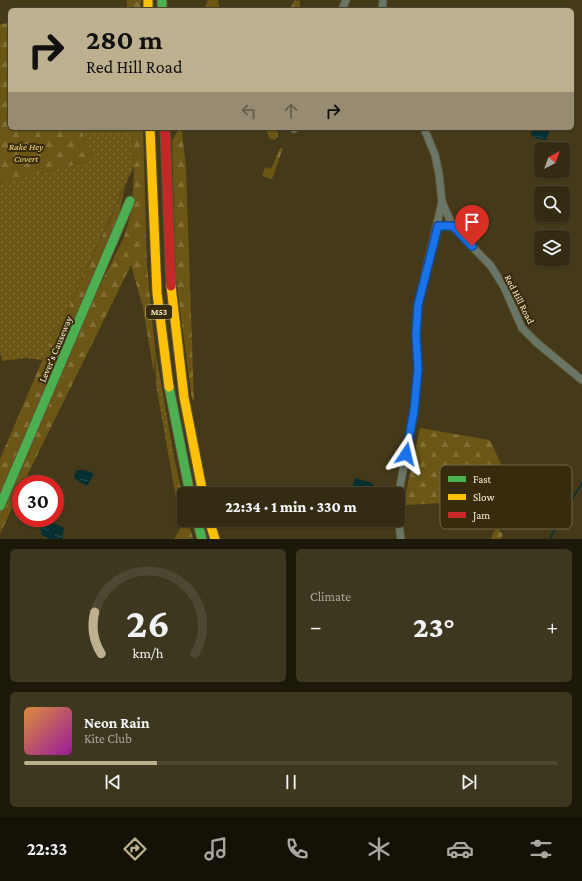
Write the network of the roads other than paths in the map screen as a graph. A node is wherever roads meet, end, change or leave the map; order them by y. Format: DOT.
graph roads {
  1 [pos="150,130"];
  2 [pos="165,130"];
  3 [pos="425,130"];
  4 [pos="130,201"];
  5 [pos="442,202"];
  6 [pos="438,226"];
  7 [pos="453,226"];
  8 [pos="582,380"];
  9 [pos="189,487"];
  10 [pos="201,487"];
  11 [pos="400,487"];
  12 [pos="0,506"];
  13 [pos="199,527"];
  14 [pos="211,527"];
  15 [pos="399,527"];
  16 [pos="202,539"];
  17 [pos="214,539"];
  18 [pos="401,539"];
  1 -- 9 [label="main road, M53"];
  2 -- 10 [label="main road, M53"];
  3 -- 5 [label="street, Red Hill Road"];
  4 -- 12 [label="main road, Lever's Causeway"];
  5 -- 6 [label="street"];
  5 -- 7 [label="street, Red Hill Road"];
  6 -- 7 [label="street"];
  6 -- 11 [label="street"];
  7 -- 8 [label="street, Red Hill Road"];
  13 -- 16 [label="main road"];
  14 -- 17 [label="main road"];
  15 -- 18 [label="street"];
}
